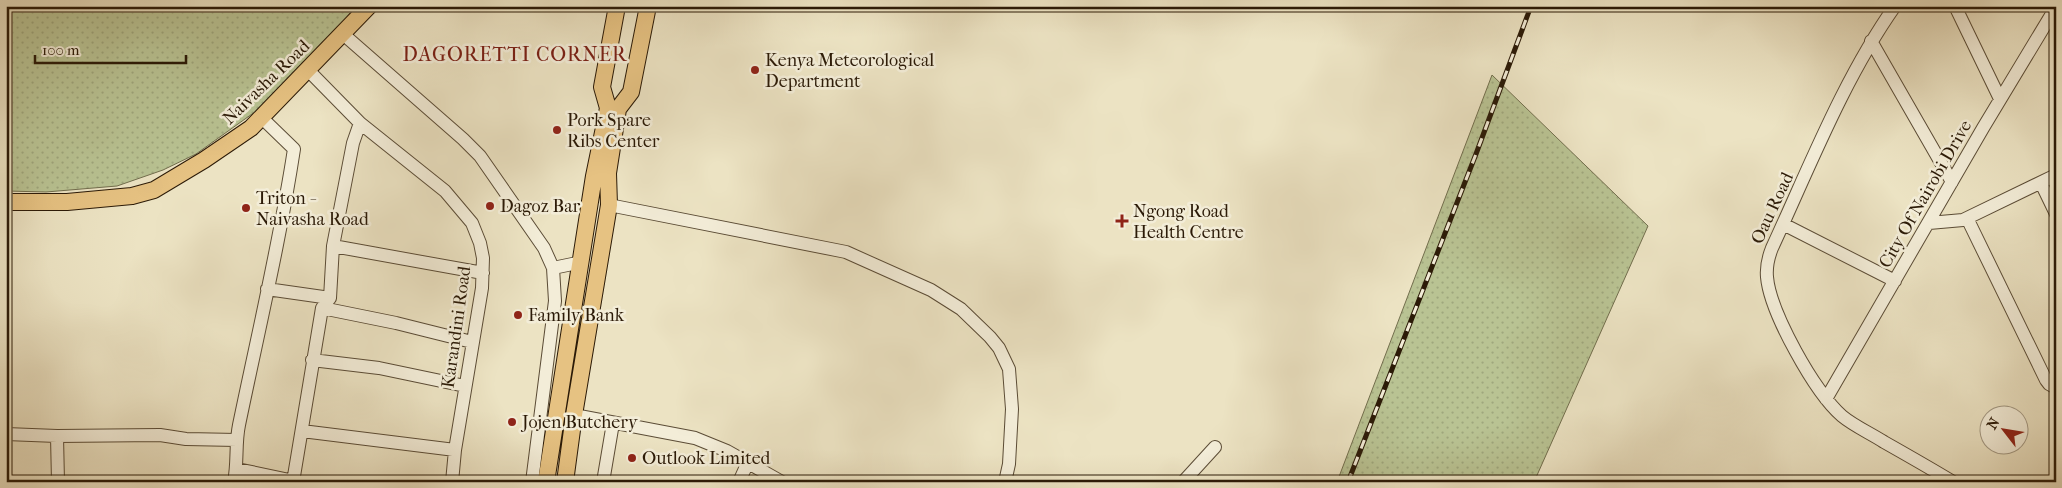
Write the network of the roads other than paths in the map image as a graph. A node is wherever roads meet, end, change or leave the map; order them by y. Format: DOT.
graph roads {
  1 [pos="369,6"];
  2 [pos="617,6"];
  3 [pos="627,6"];
  4 [pos="638,6"];
  5 [pos="648,6"];
  6 [pos="1895,6"];
  7 [pos="1956,6"];
  8 [pos="2056,7"];
  9 [pos="342,34"];
  10 [pos="1871,41"];
  11 [pos="308,70"];
  12 [pos="2000,99"];
  13 [pos="613,108"];
  14 [pos="262,118"];
  15 [pos="360,123"];
  16 [pos="2056,175"];
  17 [pos="1952,182"];
  18 [pos="2041,183"];
  19 [pos="6,202"];
  20 [pos="609,205"];
  21 [pos="2056,214"];
  22 [pos="1967,218"];
  23 [pos="1929,222"];
  24 [pos="1783,224"];
  25 [pos="333,246"];
  26 [pos="582,262"];
  27 [pos="553,268"];
  28 [pos="483,273"];
  29 [pos="1896,281"];
  30 [pos="267,289"];
  31 [pos="555,298"];
  32 [pos="576,298"];
  33 [pos="326,303"];
  34 [pos="472,342"];
  35 [pos="312,360"];
  36 [pos="465,386"];
  37 [pos="2056,388"];
  38 [pos="1826,399"];
  39 [pos="574,415"];
  40 [pos="613,422"];
  41 [pos="302,431"];
  42 [pos="6,434"];
  43 [pos="57,436"];
  44 [pos="237,440"];
  45 [pos="1215,447"];
  46 [pos="455,450"];
  47 [pos="748,462"];
  48 [pos="235,476"];
  49 [pos="295,481"];
  50 [pos="58,482"];
  51 [pos="452,482"];
  52 [pos="532,482"];
  53 [pos="546,482"];
  54 [pos="565,482"];
  55 [pos="602,482"];
  56 [pos="739,482"];
  57 [pos="782,482"];
  58 [pos="1005,482"];
  59 [pos="1183,482"];
  60 [pos="1953,482"];
  1 -- 9 [label="main road, Naivasha Road"];
  2 -- 13 [label="main road"];
  3 -- 13 [label="main road"];
  4 -- 13 [label="main road"];
  5 -- 13 [label="main road"];
  6 -- 10 [label="street, Oau Road"];
  7 -- 12 [label="street"];
  8 -- 12 [label="street, City Of Nairobi Drive"];
  9 -- 11 [label="main road, Naivasha Road"];
  9 -- 27 [label="street"];
  10 -- 17 [label="street"];
  10 -- 24 [label="street, Oau Road"];
  11 -- 14 [label="main road, Naivasha Road"];
  11 -- 15 [label="street, Karandini Road"];
  12 -- 17 [label="street, City Of Nairobi Drive"];
  13 -- 20 [label="main road"];
  13 -- 26 [label="main road"];
  14 -- 19 [label="main road, Naivasha Road"];
  14 -- 30 [label="street"];
  15 -- 25 [label="street"];
  15 -- 28 [label="street, Karandini Road"];
  16 -- 18 [label="street"];
  17 -- 23 [label="street, City Of Nairobi Drive"];
  18 -- 21 [label="street"];
  18 -- 22 [label="street"];
  20 -- 39 [label="main road"];
  20 -- 58 [label="street"];
  22 -- 23 [label="street"];
  22 -- 37 [label="street"];
  23 -- 29 [label="street, City Of Nairobi Drive"];
  24 -- 29 [label="street"];
  24 -- 38 [label="street, Oau Road"];
  25 -- 28 [label="street"];
  25 -- 33 [label="street"];
  26 -- 27 [label="street"];
  26 -- 32 [label="main road"];
  27 -- 31 [label="street"];
  28 -- 34 [label="street, Karandini Road"];
  29 -- 38 [label="street, City Of Nairobi Drive"];
  30 -- 33 [label="street"];
  30 -- 44 [label="street"];
  31 -- 32 [label="street"];
  31 -- 52 [label="street"];
  32 -- 53 [label="main road"];
  33 -- 34 [label="street"];
  33 -- 35 [label="street"];
  34 -- 36 [label="street, Karandini Road"];
  35 -- 36 [label="street"];
  35 -- 41 [label="street"];
  36 -- 46 [label="street, Karandini Road"];
  38 -- 60 [label="street, Oau Road"];
  39 -- 40 [label="street"];
  39 -- 54 [label="main road"];
  40 -- 47 [label="street"];
  40 -- 55 [label="street"];
  41 -- 46 [label="street"];
  41 -- 49 [label="street"];
  42 -- 43 [label="street"];
  43 -- 44 [label="street"];
  43 -- 50 [label="street"];
  44 -- 48 [label="street"];
  45 -- 59 [label="street"];
  46 -- 51 [label="street, Karandini Road"];
  47 -- 56 [label="street"];
  47 -- 57 [label="street"];
  48 -- 49 [label="street"];
}
